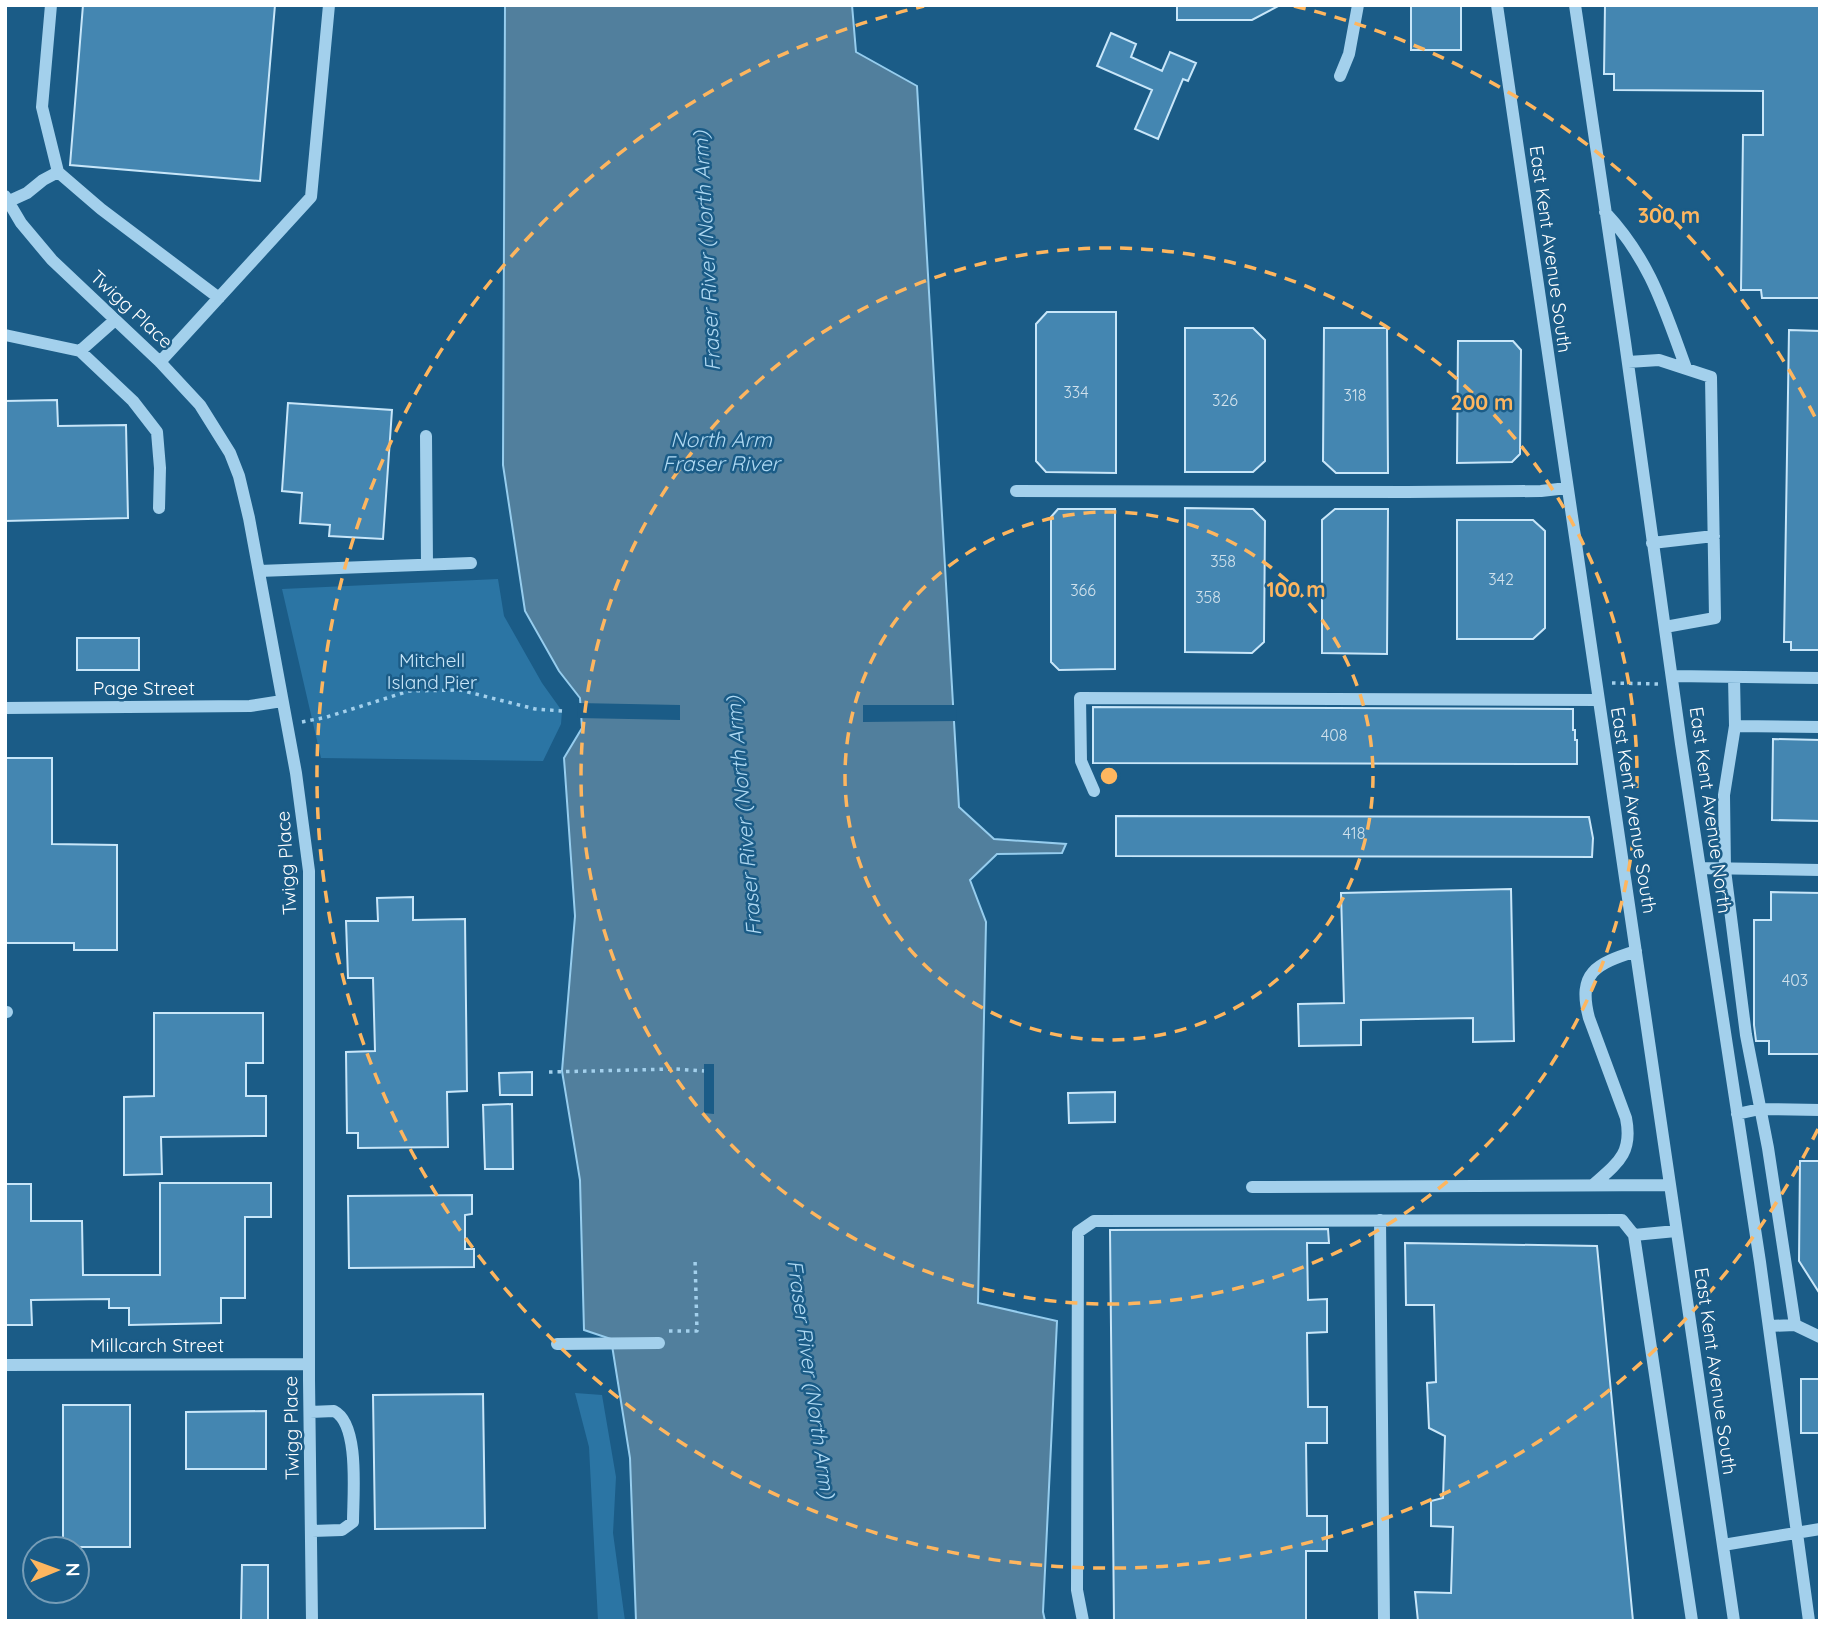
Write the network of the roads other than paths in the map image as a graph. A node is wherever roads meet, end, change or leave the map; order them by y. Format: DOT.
graph roads {
  1 [pos="51,5"];
  2 [pos="329,5"];
  3 [pos="1358,5"];
  4 [pos="1497,5"];
  5 [pos="1574,5"];
  6 [pos="1340,76"];
  7 [pos="58,172"];
  8 [pos="6,200"];
  9 [pos="1605,211"];
  10 [pos="219,298"];
  11 [pos="115,320"];
  12 [pos="5,335"];
  13 [pos="80,351"];
  14 [pos="160,362"];
  15 [pos="1628,362"];
  16 [pos="1686,368"];
  17 [pos="426,436"];
  18 [pos="1567,488"];
  19 [pos="1016,491"];
  20 [pos="159,508"];
  21 [pos="1714,536"];
  22 [pos="1652,543"];
  23 [pos="471,563"];
  24 [pos="427,564"];
  25 [pos="259,571"];
  26 [pos="1665,627"];
  27 [pos="1734,677"];
  28 [pos="1820,678"];
  29 [pos="1674,681"];
  30 [pos="1598,700"];
  31 [pos="282,701"];
  32 [pos="5,708"];
  33 [pos="1735,726"];
  34 [pos="1820,727"];
  35 [pos="1094,791"];
  36 [pos="1700,868"];
  37 [pos="1725,870"];
  38 [pos="1820,870"];
  39 [pos="1636,951"];
  40 [pos="1760,1109"];
  41 [pos="1820,1110"];
  42 [pos="1737,1114"];
  43 [pos="1593,1185"];
  44 [pos="1670,1185"];
  45 [pos="1252,1187"];
  46 [pos="1380,1220"];
  47 [pos="1676,1231"];
  48 [pos="1634,1235"];
  49 [pos="1795,1325"];
  50 [pos="1769,1326"];
  51 [pos="659,1337"];
  52 [pos="1820,1337"];
  53 [pos="557,1344"];
  54 [pos="309,1364"];
  55 [pos="5,1365"];
  56 [pos="310,1412"];
  57 [pos="1820,1530"];
  58 [pos="312,1531"];
  59 [pos="1795,1533"];
  60 [pos="1723,1545"];
  61 [pos="312,1621"];
  62 [pos="1083,1621"];
  63 [pos="1384,1621"];
  64 [pos="1692,1621"];
  65 [pos="1734,1621"];
  66 [pos="1809,1621"];
  1 -- 7 [label="street"];
  2 -- 10 [label="street"];
  3 -- 6 [label="street"];
  4 -- 18 [label="street, East Kent Avenue South"];
  5 -- 9 [label="street, East Kent Avenue North"];
  7 -- 8 [label="street"];
  7 -- 10 [label="street"];
  8 -- 11 [label="street, Twigg Place"];
  9 -- 15 [label="street, East Kent Avenue North"];
  9 -- 16 [label="street"];
  10 -- 14 [label="street"];
  11 -- 13 [label="street"];
  11 -- 14 [label="street, Twigg Place"];
  12 -- 13 [label="street"];
  13 -- 20 [label="street"];
  14 -- 25 [label="street, Twigg Place"];
  15 -- 16 [label="street"];
  15 -- 22 [label="street, East Kent Avenue North"];
  16 -- 21 [label="street"];
  17 -- 24 [label="street"];
  18 -- 19 [label="street"];
  18 -- 30 [label="street, East Kent Avenue South"];
  21 -- 22 [label="street"];
  21 -- 26 [label="street"];
  22 -- 26 [label="street, East Kent Avenue North"];
  23 -- 24 [label="street"];
  24 -- 25 [label="street"];
  25 -- 31 [label="street, Twigg Place"];
  26 -- 29 [label="street, East Kent Avenue North"];
  27 -- 28 [label="street"];
  27 -- 29 [label="street"];
  27 -- 33 [label="street"];
  29 -- 36 [label="street, East Kent Avenue North"];
  30 -- 35 [label="street"];
  30 -- 39 [label="street, East Kent Avenue South"];
  31 -- 32 [label="street, Page Street"];
  31 -- 54 [label="street, Twigg Place"];
  33 -- 34 [label="street"];
  33 -- 37 [label="street"];
  36 -- 37 [label="street"];
  36 -- 42 [label="street, East Kent Avenue North"];
  37 -- 38 [label="street"];
  37 -- 40 [label="street"];
  39 -- 43 [label="street"];
  39 -- 44 [label="street, East Kent Avenue South"];
  40 -- 41 [label="street"];
  40 -- 42 [label="street"];
  40 -- 49 [label="street"];
  42 -- 50 [label="street, East Kent Avenue North"];
  43 -- 44 [label="street"];
  43 -- 45 [label="street"];
  44 -- 47 [label="street, East Kent Avenue South"];
  46 -- 48 [label="street"];
  46 -- 62 [label="street"];
  46 -- 63 [label="street"];
  47 -- 48 [label="street"];
  47 -- 60 [label="street, East Kent Avenue South"];
  48 -- 64 [label="street"];
  49 -- 50 [label="street"];
  49 -- 52 [label="street"];
  50 -- 59 [label="street, East Kent Avenue North"];
  51 -- 53 [label="street"];
  54 -- 55 [label="street, Millcarch Street"];
  54 -- 56 [label="street, Twigg Place"];
  56 -- 58 [label="street, Twigg Place"];
  56 -- 58 [label="street"];
  57 -- 59 [label="street"];
  58 -- 61 [label="street, Twigg Place"];
  59 -- 60 [label="street"];
  59 -- 66 [label="street, East Kent Avenue North"];
  60 -- 65 [label="street, East Kent Avenue South"];
}
